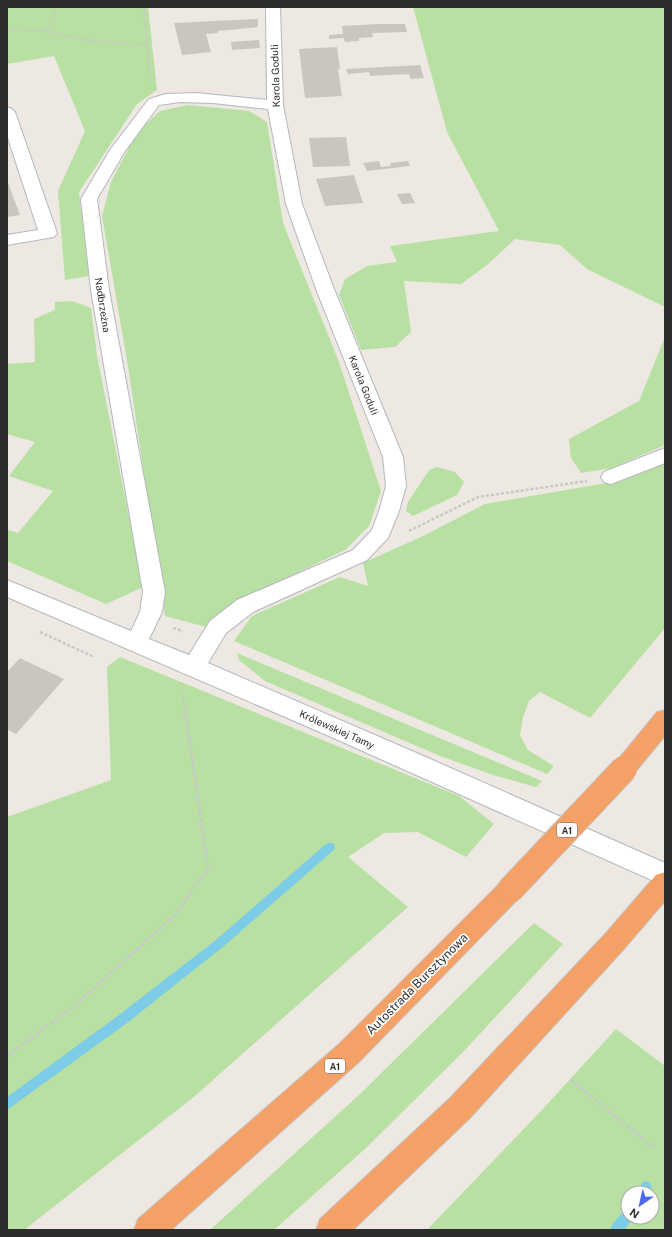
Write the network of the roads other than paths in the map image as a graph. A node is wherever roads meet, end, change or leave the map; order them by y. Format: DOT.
graph roads {
  1 [pos="274,7"];
  2 [pos="275,105"];
  3 [pos="7,112"];
  4 [pos="7,240"];
  5 [pos="665,455"];
  6 [pos="611,477"];
  7 [pos="7,588"];
  8 [pos="136,642"];
  9 [pos="186,663"];
  10 [pos="665,719"];
  11 [pos="665,875"];
  12 [pos="665,882"];
  13 [pos="149,1230"];
  14 [pos="331,1230"];
  1 -- 2 [label="street, Karola Goduli"];
  2 -- 8 [label="street, Nadbrzeżna"];
  2 -- 9 [label="street, Karola Goduli"];
  3 -- 4 [label="street"];
  5 -- 6 [label="street"];
  7 -- 8 [label="street, Królewskiej Tamy"];
  8 -- 9 [label="street, Królewskiej Tamy"];
  9 -- 11 [label="street, Królewskiej Tamy"];
  10 -- 13 [label="highway, Autostrada Bursztynowa / A1, bridge"];
  12 -- 14 [label="highway"];
}
